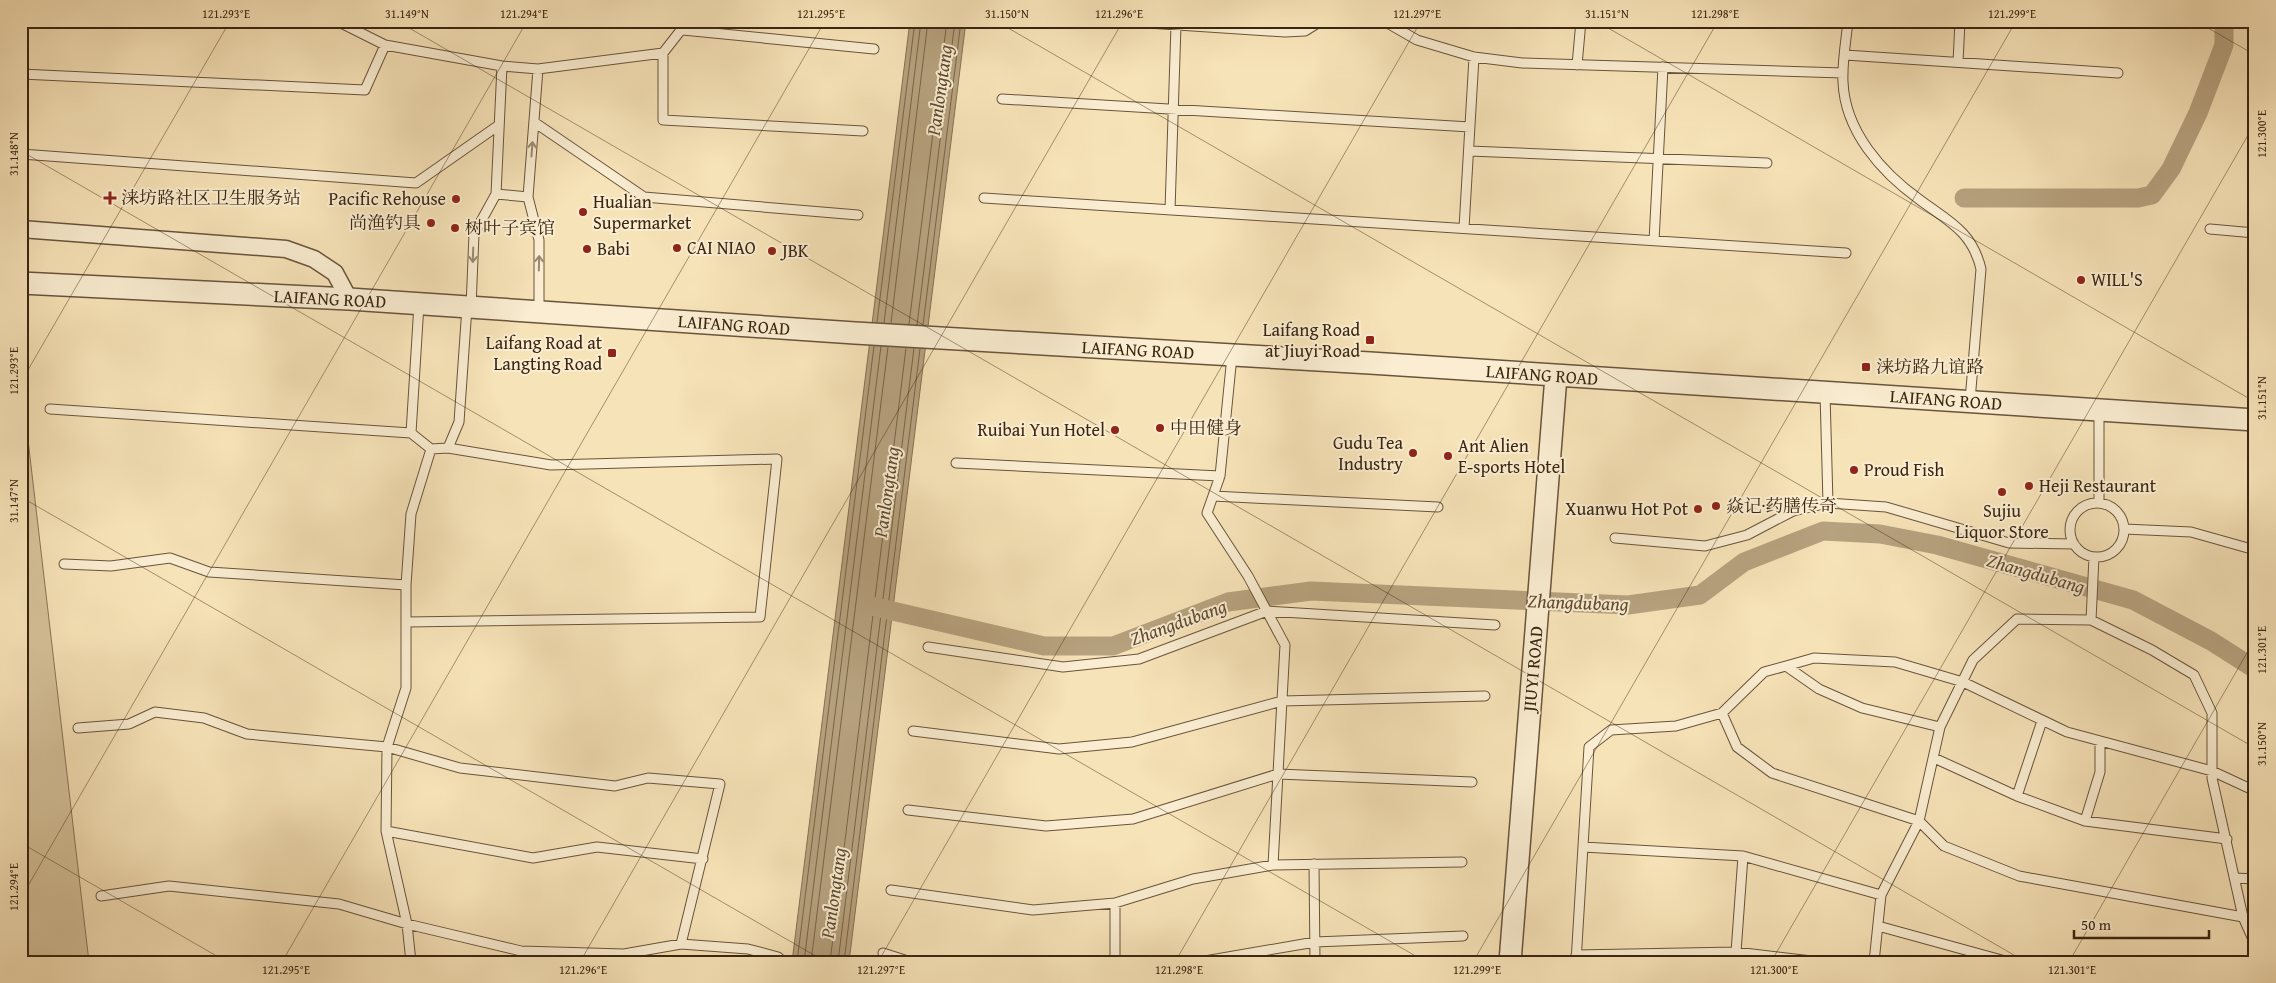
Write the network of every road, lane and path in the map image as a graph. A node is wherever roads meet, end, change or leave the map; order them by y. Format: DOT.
graph roads {
  1 [pos="337,21"];
  2 [pos="1117,21"];
  3 [pos="1321,21"];
  4 [pos="1384,21"];
  5 [pos="1581,21"];
  6 [pos="1848,21"];
  7 [pos="1960,21"];
  8 [pos="1176,25"];
  9 [pos="685,26"];
  10 [pos="385,45"];
  11 [pos="874,49"];
  12 [pos="663,53"];
  13 [pos="1845,55"];
  14 [pos="1474,57"];
  15 [pos="1958,62"];
  16 [pos="1577,65"];
  17 [pos="502,66"];
  18 [pos="1663,67"];
  19 [pos="538,69"];
  20 [pos="1843,73"];
  21 [pos="2118,73"];
  22 [pos="21,74"];
  23 [pos="1002,99"];
  24 [pos="1174,109"];
  25 [pos="534,122"];
  26 [pos="499,126"];
  27 [pos="1470,127"];
  28 [pos="863,131"];
  29 [pos="1468,151"];
  30 [pos="21,154"];
  31 [pos="1658,158"];
  32 [pos="1766,163"];
  33 [pos="496,194"];
  34 [pos="528,197"];
  35 [pos="984,198"];
  36 [pos="1170,210"];
  37 [pos="858,215"];
  38 [pos="1464,228"];
  39 [pos="21,229"];
  40 [pos="2210,230"];
  41 [pos="2255,233"];
  42 [pos="1654,241"];
  43 [pos="1846,253"];
  44 [pos="21,283"];
  45 [pos="349,299"];
  46 [pos="419,304"];
  47 [pos="469,307"];
  48 [pos="539,312"];
  49 [pos="1232,356"];
  50 [pos="1556,376"];
  51 [pos="1825,392"];
  52 [pos="1970,402"];
  53 [pos="50,409"];
  54 [pos="2099,410"];
  55 [pos="2255,420"];
  56 [pos="411,433"];
  57 [pos="448,448"];
  58 [pos="431,450"];
  59 [pos="956,463"];
  60 [pos="1220,476"];
  61 [pos="1213,496"];
  62 [pos="1828,503"];
  63 [pos="2098,503"];
  64 [pos="1438,507"];
  65 [pos="2124,529"];
  66 [pos="1615,538"];
  67 [pos="2074,544"];
  68 [pos="2255,550"];
  69 [pos="2094,557"];
  70 [pos="64,564"];
  71 [pos="406,585"];
  72 [pos="1267,611"];
  73 [pos="2091,620"];
  74 [pos="407,622"];
  75 [pos="1495,625"];
  76 [pos="928,647"];
  77 [pos="1786,666"];
  78 [pos="1963,682"];
  79 [pos="1484,696"];
  80 [pos="1282,701"];
  81 [pos="1722,713"];
  82 [pos="2042,721"];
  83 [pos="1940,727"];
  84 [pos="78,728"];
  85 [pos="913,731"];
  86 [pos="2100,741"];
  87 [pos="387,747"];
  88 [pos="1934,758"];
  89 [pos="2212,771"];
  90 [pos="1278,774"];
  91 [pos="1472,782"];
  92 [pos="2255,791"];
  93 [pos="2018,796"];
  94 [pos="908,810"];
  95 [pos="1919,821"];
  96 [pos="2084,821"];
  97 [pos="386,831"];
  98 [pos="2227,838"];
  99 [pos="1583,847"];
  100 [pos="1743,856"];
  101 [pos="703,858"];
  102 [pos="1462,862"];
  103 [pos="1314,864"];
  104 [pos="1273,865"];
  105 [pos="2235,878"];
  106 [pos="2255,879"];
  107 [pos="891,890"];
  108 [pos="1881,895"];
  109 [pos="101,896"];
  110 [pos="1115,902"];
  111 [pos="2243,917"];
  112 [pos="407,924"];
  113 [pos="1878,926"];
  114 [pos="1462,936"];
  115 [pos="1315,942"];
  116 [pos="681,944"];
  117 [pos="2255,944"];
  118 [pos="1736,952"];
  119 [pos="883,953"];
  120 [pos="1576,958"];
  121 [pos="780,959"];
  122 [pos="411,962"];
  123 [pos="911,962"];
  124 [pos="1115,962"];
  125 [pos="1199,962"];
  126 [pos="1315,962"];
  127 [pos="1510,962"];
  128 [pos="1820,962"];
  129 [pos="1874,962"];
  130 [pos="2009,962"];
  1 -- 10 [label="lane"];
  2 -- 8 [label="lane"];
  3 -- 8 [label="lane"];
  4 -- 14 [label="lane"];
  5 -- 16 [label="lane"];
  6 -- 13 [label="lane"];
  7 -- 15 [label="lane"];
  8 -- 24 [label="lane"];
  9 -- 11 [label="lane"];
  9 -- 12 [label="lane"];
  10 -- 17 [label="lane"];
  10 -- 22 [label="lane"];
  12 -- 19 [label="lane"];
  12 -- 28 [label="lane"];
  13 -- 15 [label="lane"];
  13 -- 20 [label="lane"];
  14 -- 16 [label="lane"];
  14 -- 27 [label="lane"];
  15 -- 21 [label="lane"];
  16 -- 18 [label="lane"];
  17 -- 19 [label="lane"];
  17 -- 26 [label="lane"];
  18 -- 20 [label="lane"];
  18 -- 31 [label="lane"];
  19 -- 25 [label="lane"];
  20 -- 52 [label="lane"];
  23 -- 24 [label="lane"];
  24 -- 27 [label="lane"];
  24 -- 36 [label="lane"];
  34 -- 25 [label="lane, one-way"];
  25 -- 37 [label="lane"];
  26 -- 30 [label="lane"];
  26 -- 33 [label="lane"];
  27 -- 29 [label="lane"];
  29 -- 31 [label="lane"];
  29 -- 38 [label="lane"];
  31 -- 32 [label="lane"];
  31 -- 42 [label="lane"];
  33 -- 34 [label="lane"];
  33 -- 47 [label="lane, one-way"];
  48 -- 34 [label="lane, one-way"];
  35 -- 36 [label="lane"];
  36 -- 38 [label="lane"];
  38 -- 42 [label="lane"];
  39 -- 45 [label="street"];
  40 -- 41 [label="lane"];
  42 -- 43 [label="lane"];
  44 -- 45 [label="street, LAIFANG ROAD"];
  45 -- 46 [label="street, LAIFANG ROAD"];
  46 -- 47 [label="street, LAIFANG ROAD"];
  46 -- 56 [label="lane"];
  47 -- 48 [label="street, LAIFANG ROAD"];
  47 -- 57 [label="lane"];
  48 -- 49 [label="street, LAIFANG ROAD"];
  49 -- 50 [label="street, LAIFANG ROAD"];
  49 -- 60 [label="lane"];
  50 -- 51 [label="street, LAIFANG ROAD"];
  50 -- 127 [label="street, JIUYI ROAD"];
  51 -- 52 [label="street, LAIFANG ROAD"];
  51 -- 62 [label="lane"];
  52 -- 54 [label="street, LAIFANG ROAD"];
  53 -- 56 [label="lane"];
  54 -- 55 [label="street, LAIFANG ROAD"];
  54 -- 63 [label="lane"];
  56 -- 58 [label="lane"];
  57 -- 58 [label="lane"];
  57 -- 74 [label="lane"];
  58 -- 71 [label="lane"];
  59 -- 60 [label="lane"];
  60 -- 61 [label="lane"];
  61 -- 64 [label="lane"];
  61 -- 72 [label="lane"];
  62 -- 66 [label="lane"];
  62 -- 67 [label="lane"];
  63 -- 65 [label="lane"];
  63 -- 67 [label="lane"];
  65 -- 68 [label="lane"];
  65 -- 69 [label="lane"];
  67 -- 69 [label="lane"];
  69 -- 73 [label="lane"];
  70 -- 71 [label="lane"];
  71 -- 74 [label="lane"];
  72 -- 75 [label="lane"];
  72 -- 76 [label="lane"];
  72 -- 80 [label="lane"];
  73 -- 78 [label="lane"];
  73 -- 89 [label="lane"];
  74 -- 87 [label="lane"];
  77 -- 78 [label="lane"];
  77 -- 81 [label="lane"];
  77 -- 83 [label="lane"];
  78 -- 82 [label="lane"];
  78 -- 83 [label="lane"];
  79 -- 80 [label="lane"];
  80 -- 85 [label="lane"];
  80 -- 90 [label="lane"];
  81 -- 95 [label="lane"];
  81 -- 99 [label="lane"];
  82 -- 86 [label="lane"];
  82 -- 93 [label="lane"];
  83 -- 88 [label="lane"];
  84 -- 87 [label="lane"];
  86 -- 89 [label="lane"];
  86 -- 96 [label="lane"];
  87 -- 97 [label="lane"];
  87 -- 101 [label="lane"];
  88 -- 93 [label="lane"];
  88 -- 95 [label="lane"];
  89 -- 92 [label="lane"];
  89 -- 98 [label="lane"];
  90 -- 91 [label="lane"];
  90 -- 94 [label="lane"];
  90 -- 104 [label="lane"];
  93 -- 96 [label="lane"];
  95 -- 108 [label="lane"];
  95 -- 111 [label="lane"];
  96 -- 98 [label="lane"];
  97 -- 101 [label="lane"];
  97 -- 112 [label="lane"];
  98 -- 105 [label="lane"];
  99 -- 100 [label="lane"];
  99 -- 120 [label="lane"];
  100 -- 108 [label="lane"];
  100 -- 118 [label="lane"];
  101 -- 116 [label="lane"];
  102 -- 103 [label="lane"];
  103 -- 104 [label="lane"];
  103 -- 115 [label="lane"];
  104 -- 110 [label="lane"];
  105 -- 106 [label="lane"];
  105 -- 111 [label="lane"];
  107 -- 110 [label="lane"];
  108 -- 113 [label="lane"];
  109 -- 112 [label="lane"];
  110 -- 124 [label="lane"];
  111 -- 117 [label="lane"];
  112 -- 116 [label="lane"];
  112 -- 122 [label="lane"];
  113 -- 129 [label="lane"];
  113 -- 130 [label="lane"];
  114 -- 115 [label="lane"];
  115 -- 125 [label="lane"];
  115 -- 126 [label="lane"];
  116 -- 121 [label="lane"];
  118 -- 120 [label="lane"];
  118 -- 128 [label="lane"];
  119 -- 123 [label="lane"];
}
